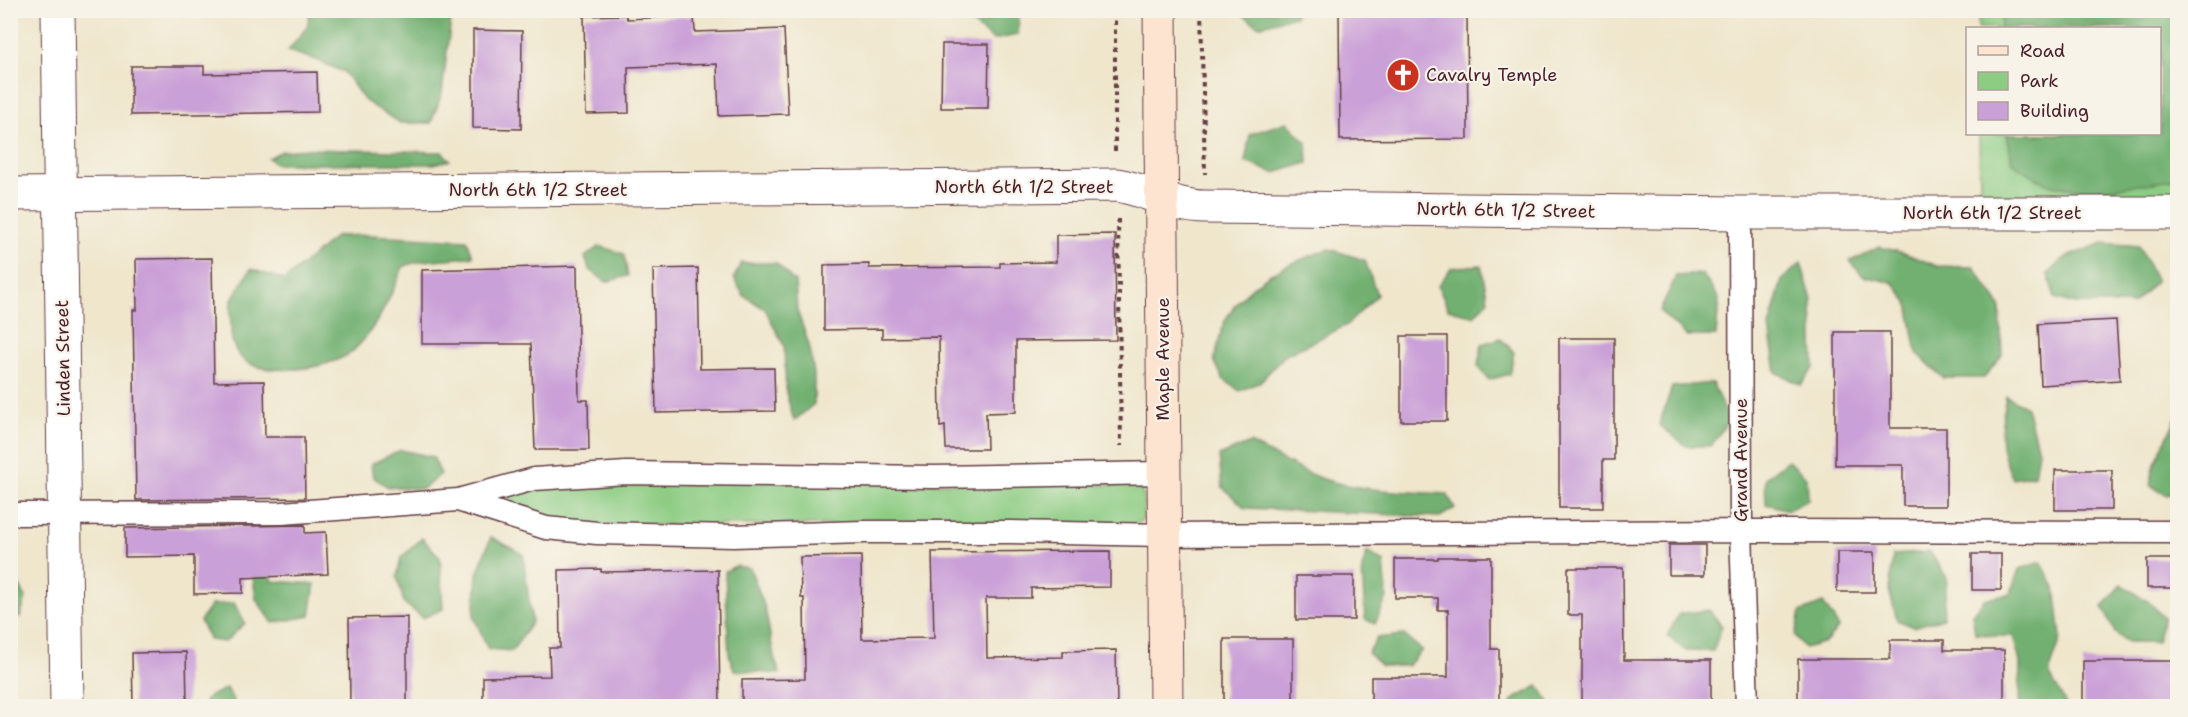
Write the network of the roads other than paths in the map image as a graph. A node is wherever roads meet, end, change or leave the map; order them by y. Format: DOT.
graph roads {
  1 [pos="58,10"];
  2 [pos="1160,10"];
  3 [pos="61,193"];
  4 [pos="10,194"];
  5 [pos="1162,198"];
  6 [pos="1740,213"];
  7 [pos="2178,213"];
  8 [pos="1164,473"];
  9 [pos="458,500"];
  10 [pos="64,513"];
  11 [pos="10,514"];
  12 [pos="1741,531"];
  13 [pos="2178,532"];
  14 [pos="1164,535"];
  15 [pos="67,706"];
  16 [pos="1166,706"];
  17 [pos="1747,706"];
  1 -- 3 [label="street, Linden Street"];
  2 -- 5 [label="main road, Maple Avenue"];
  3 -- 4 [label="street, North 6th 1/2 Street"];
  3 -- 5 [label="street, North 6th 1/2 Street"];
  3 -- 10 [label="street, Linden Street"];
  5 -- 6 [label="street, North 6th 1/2 Street"];
  5 -- 8 [label="main road, Maple Avenue"];
  6 -- 7 [label="street, North 6th 1/2 Street"];
  6 -- 12 [label="lane, Grand Avenue"];
  8 -- 9 [label="lane"];
  8 -- 14 [label="main road, Maple Avenue"];
  9 -- 10 [label="lane"];
  9 -- 14 [label="lane"];
  10 -- 11 [label="lane"];
  10 -- 15 [label="street, Linden Street"];
  12 -- 13 [label="lane"];
  12 -- 14 [label="lane"];
  12 -- 17 [label="lane, Grand Avenue"];
  14 -- 16 [label="main road, Maple Avenue"];
}
